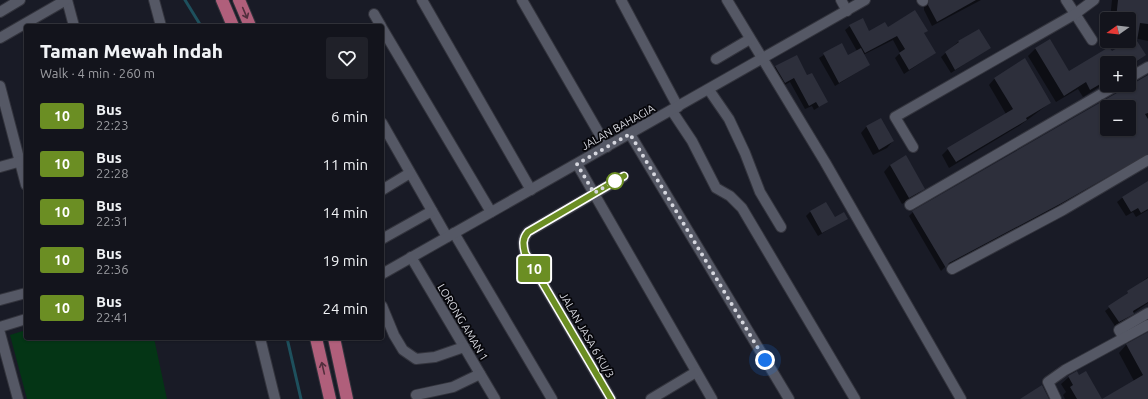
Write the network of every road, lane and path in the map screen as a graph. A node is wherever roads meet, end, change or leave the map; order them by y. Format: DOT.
graph roads {
  1 [pos="20,0"];
  2 [pos="66,0"];
  3 [pos="154,0"];
  4 [pos="222,0"];
  5 [pos="239,0"];
  6 [pos="422,0"];
  7 [pos="522,0"];
  8 [pos="620,0"];
  9 [pos="727,0"];
  10 [pos="842,0"];
  11 [pos="865,0"];
  12 [pos="1066,0"];
  13 [pos="1094,0"];
  14 [pos="848,10"];
  15 [pos="0,12"];
  16 [pos="374,14"];
  17 [pos="1075,14"];
  18 [pos="24,24"];
  19 [pos="24,24"];
  20 [pos="73,24"];
  21 [pos="160,24"];
  22 [pos="232,24"];
  23 [pos="249,24"];
  24 [pos="380,24"];
  25 [pos="384,30"];
  26 [pos="0,38"];
  27 [pos="750,39"];
  28 [pos="1092,40"];
  29 [pos="716,59"];
  30 [pos="762,60"];
  31 [pos="1148,67"];
  32 [pos="1136,74"];
  33 [pos="0,86"];
  34 [pos="709,90"];
  35 [pos="1105,92"];
  36 [pos="675,109"];
  37 [pos="630,134"];
  38 [pos="386,139"];
  39 [pos="607,147"];
  40 [pos="913,147"];
  41 [pos="1148,160"];
  42 [pos="23,161"];
  43 [pos="577,164"];
  44 [pos="0,166"];
  45 [pos="410,173"];
  46 [pos="624,176"];
  47 [pos="384,189"];
  48 [pos="531,190"];
  49 [pos="594,193"];
  50 [pos="910,205"];
  51 [pos="432,211"];
  52 [pos="491,212"];
  53 [pos="781,227"];
  54 [pos="450,235"];
  55 [pos="384,238"];
  56 [pos="411,258"];
  57 [pos="952,269"];
  58 [pos="384,273"];
  59 [pos="24,294"];
  60 [pos="0,300"];
  61 [pos="384,311"];
  62 [pos="1148,313"];
  63 [pos="24,320"];
  64 [pos="1148,325"];
  65 [pos="0,326"];
  66 [pos="0,333"];
  67 [pos="1124,338"];
  68 [pos="260,340"];
  69 [pos="316,340"];
  70 [pos="334,340"];
  71 [pos="464,347"];
  72 [pos="3,354"];
  73 [pos="696,372"];
  74 [pos="480,374"];
  75 [pos="416,395"];
  76 [pos="18,399"];
  77 [pos="275,399"];
  78 [pos="330,399"];
  79 [pos="347,399"];
  80 [pos="494,399"];
  81 [pos="552,399"];
  82 [pos="611,399"];
  83 [pos="650,399"];
  84 [pos="712,399"];
  85 [pos="789,399"];
  86 [pos="855,399"];
  87 [pos="961,399"];
  88 [pos="1056,399"];
  1 -- 15 [label="street"];
  2 -- 19 [label="street"];
  2 -- 20 [label="street"];
  3 -- 21 [label="street"];
  4 -- 22 [label="main road"];
  5 -- 23 [label="main road, one-way"];
  6 -- 48 [label="street"];
  7 -- 39 [label="street"];
  8 -- 36 [label="street"];
  9 -- 27 [label="street"];
  10 -- 14 [label="street"];
  11 -- 14 [label="street, JALAN BAHAGIA"];
  12 -- 17 [label="street"];
  13 -- 17 [label="street"];
  14 -- 30 [label="street, JALAN BAHAGIA"];
  16 -- 24 [label="street"];
  17 -- 28 [label="street"];
  17 -- 40 [label="street"];
  18 -- 26 [label="street"];
  25 -- 52 [label="street"];
  27 -- 29 [label="street"];
  27 -- 30 [label="street"];
  30 -- 34 [label="street, JALAN BAHAGIA"];
  30 -- 87 [label="street"];
  31 -- 32 [label="street"];
  33 -- 42 [label="street"];
  34 -- 36 [label="street, JALAN BAHAGIA"];
  34 -- 53 [label="street"];
  35 -- 50 [label="street"];
  36 -- 37 [label="street, JALAN BAHAGIA"];
  36 -- 86 [label="street"];
  37 -- 39 [label="street, JALAN BAHAGIA"];
  37 -- 85 [label="street"];
  38 -- 45 [label="street"];
  39 -- 43 [label="street, JALAN BAHAGIA"];
  41 -- 57 [label="street"];
  42 -- 44 [label="street"];
  43 -- 48 [label="street, JALAN BAHAGIA"];
  43 -- 49 [label="street"];
  45 -- 47 [label="street"];
  45 -- 51 [label="street"];
  46 -- 49 [label="street, JALAN JASA 6 KU/3"];
  48 -- 52 [label="street, JALAN BAHAGIA"];
  49 -- 73 [label="street"];
  49 -- 82 [label="street, JALAN JASA 6 KU/3"];
  51 -- 54 [label="street"];
  51 -- 55 [label="street"];
  52 -- 54 [label="street, JALAN BAHAGIA"];
  54 -- 56 [label="street, JALAN BAHAGIA"];
  54 -- 81 [label="street"];
  56 -- 58 [label="street, JALAN BAHAGIA"];
  56 -- 71 [label="street, LORONG AMAN 1"];
  59 -- 60 [label="street"];
  61 -- 71 [label="street"];
  62 -- 67 [label="street"];
  63 -- 65 [label="street"];
  64 -- 67 [label="street"];
  66 -- 72 [label="street"];
  67 -- 88 [label="street"];
  68 -- 77 [label="street"];
  78 -- 69 [label="main road, one-way"];
  70 -- 79 [label="main road"];
  71 -- 74 [label="street, LORONG AMAN 1"];
  72 -- 76 [label="street"];
  73 -- 83 [label="street"];
  73 -- 84 [label="street"];
  74 -- 75 [label="street"];
  74 -- 80 [label="street, LORONG AMAN 1"];
}
